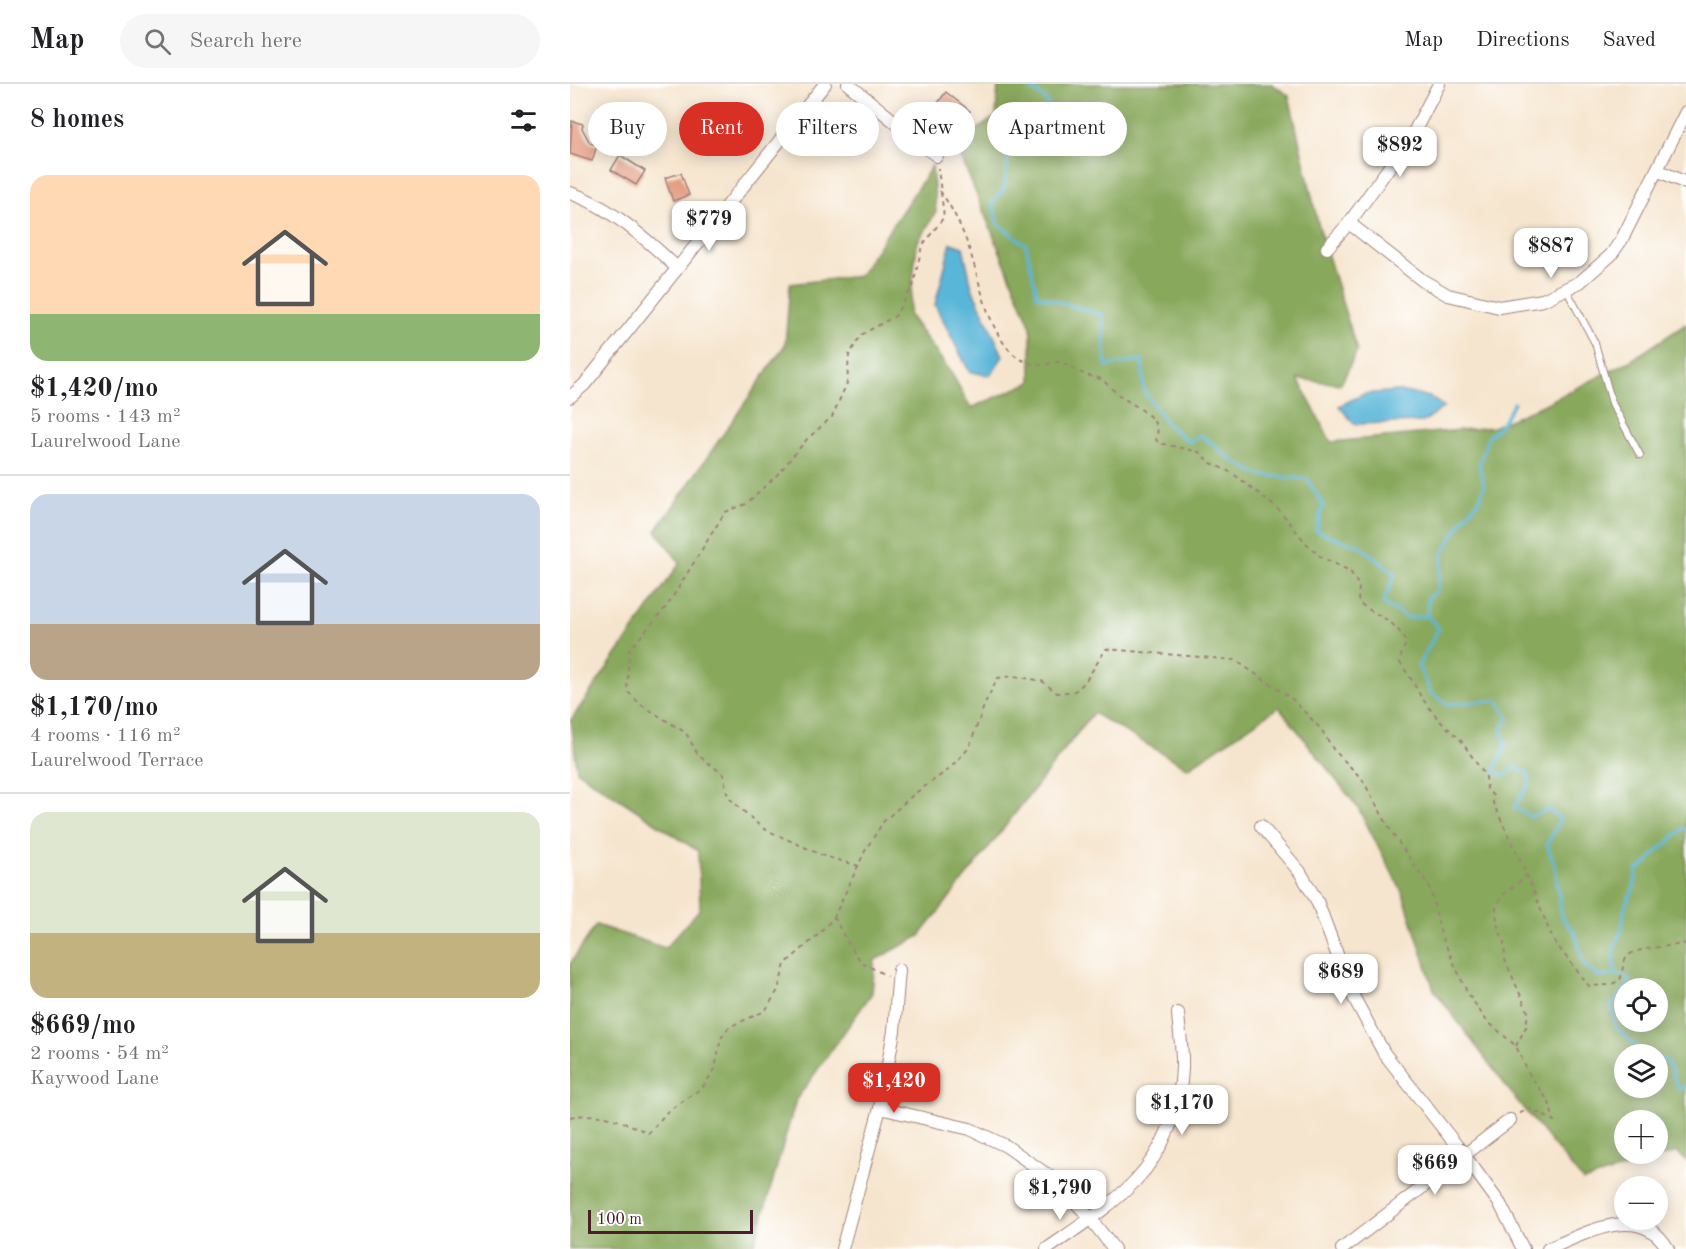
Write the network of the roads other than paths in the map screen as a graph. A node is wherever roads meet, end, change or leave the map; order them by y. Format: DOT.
graph roads {
  1 [pos="825,84"];
  2 [pos="848,84"];
  3 [pos="1439,84"];
  4 [pos="1686,112"];
  5 [pos="891,119"];
  6 [pos="1657,170"];
  7 [pos="1686,183"];
  8 [pos="570,193"];
  9 [pos="1349,223"];
  10 [pos="1327,248"];
  11 [pos="677,268"];
  12 [pos="1566,289"];
  13 [pos="570,397"];
  14 [pos="1640,455"];
  15 [pos="1261,826"];
  16 [pos="894,974"];
  17 [pos="1178,1013"];
  18 [pos="880,1108"];
  19 [pos="1510,1120"];
  20 [pos="1464,1155"];
  21 [pos="1090,1218"];
  22 [pos="842,1249"];
  23 [pos="1047,1249"];
  24 [pos="1114,1249"];
  25 [pos="1342,1249"];
  26 [pos="1523,1249"];
  27 [pos="1548,1249"];
  28 [pos="1668,1249"];
  1 -- 11 [label="street"];
  2 -- 5 [label="street"];
  3 -- 9 [label="street"];
  4 -- 6 [label="street"];
  6 -- 7 [label="street"];
  6 -- 12 [label="street"];
  8 -- 11 [label="street"];
  9 -- 10 [label="street"];
  9 -- 12 [label="street"];
  11 -- 13 [label="street"];
  12 -- 14 [label="lane"];
  15 -- 20 [label="street"];
  16 -- 18 [label="street"];
  17 -- 21 [label="street"];
  18 -- 21 [label="street"];
  18 -- 22 [label="street"];
  19 -- 20 [label="street"];
  20 -- 25 [label="street"];
  20 -- 26 [label="street"];
  21 -- 23 [label="street"];
  21 -- 24 [label="street"];
  27 -- 28 [label="street"];
}
